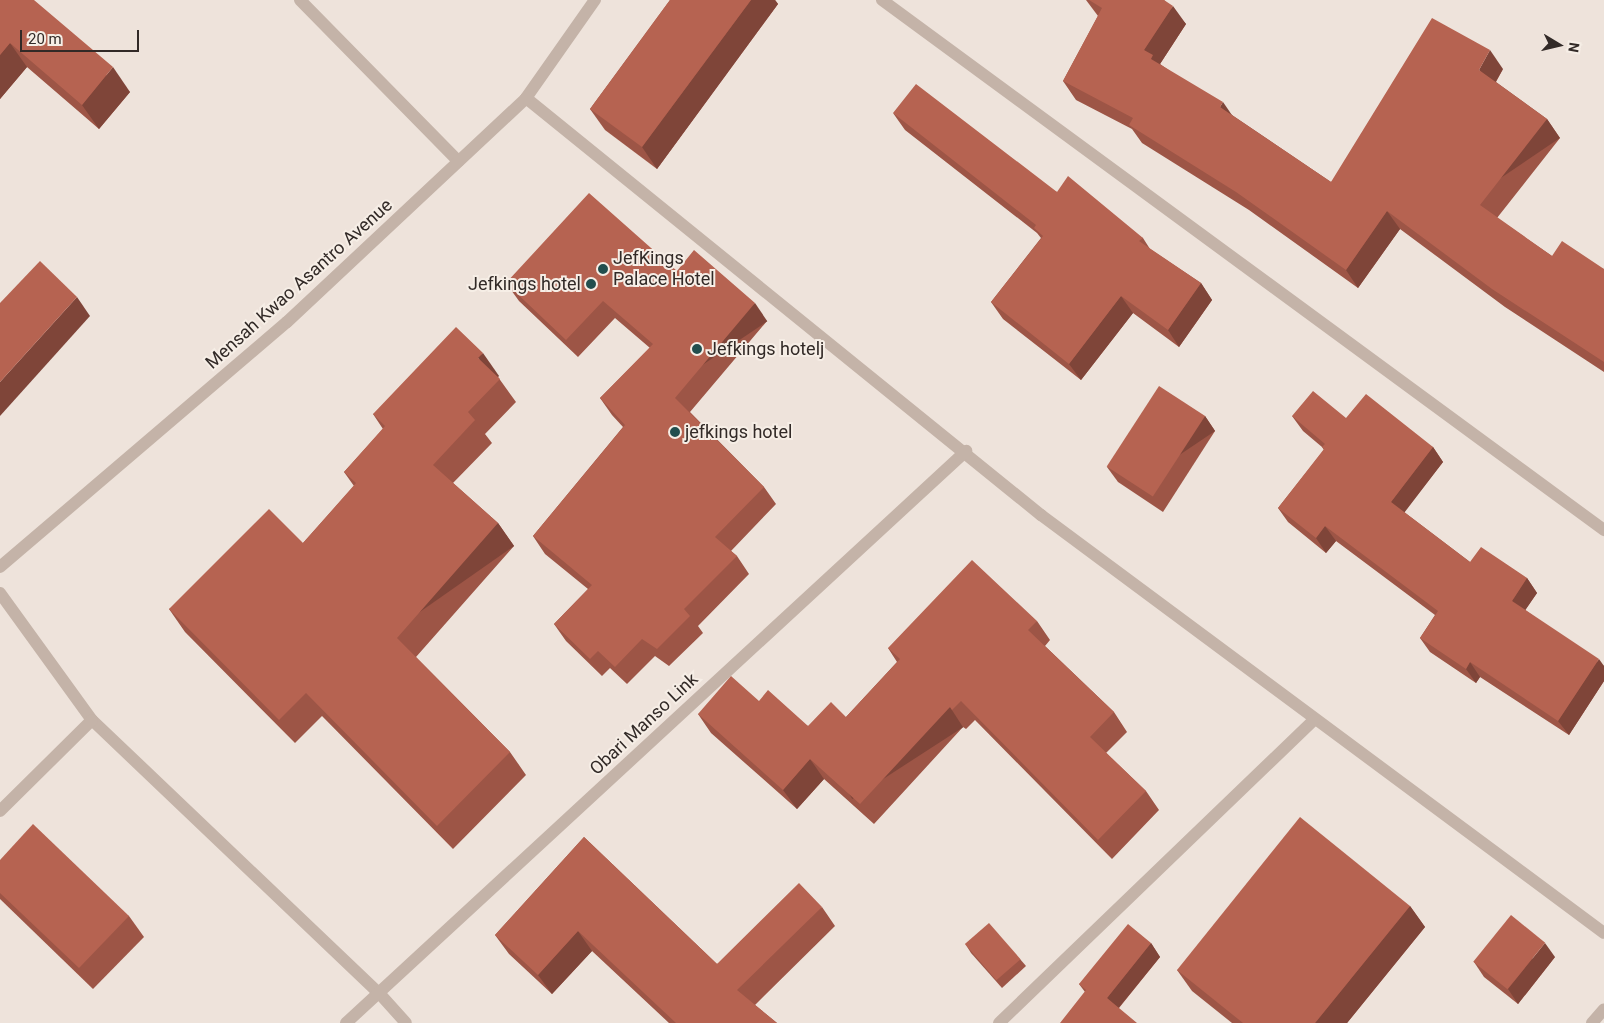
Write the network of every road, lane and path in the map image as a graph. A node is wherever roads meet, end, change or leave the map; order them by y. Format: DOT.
graph roads {
  1 [pos="300,0"];
  2 [pos="595,0"];
  3 [pos="882,0"];
  4 [pos="526,98"];
  5 [pos="458,161"];
  6 [pos="966,451"];
  7 [pos="1604,530"];
  8 [pos="0,567"];
  9 [pos="0,593"];
  10 [pos="92,720"];
  11 [pos="1314,720"];
  12 [pos="0,811"];
  13 [pos="1604,933"];
  14 [pos="379,993"];
  15 [pos="1604,1009"];
  16 [pos="346,1023"];
  17 [pos="406,1023"];
  18 [pos="999,1023"];
  19 [pos="1592,1023"];
  1 -- 5 [label="street"];
  2 -- 4 [label="street, Mensah Kwao Asantro Avenue"];
  3 -- 7 [label="street"];
  4 -- 5 [label="street, Mensah Kwao Asantro Avenue"];
  4 -- 6 [label="street"];
  5 -- 8 [label="street, Mensah Kwao Asantro Avenue"];
  6 -- 11 [label="street"];
  6 -- 14 [label="street, Obari Manso Link"];
  9 -- 10 [label="street"];
  10 -- 12 [label="street"];
  10 -- 14 [label="street"];
  11 -- 13 [label="street"];
  11 -- 18 [label="street"];
  14 -- 16 [label="street, Obari Manso Link"];
  14 -- 17 [label="street"];
  15 -- 19 [label="street"];
}
